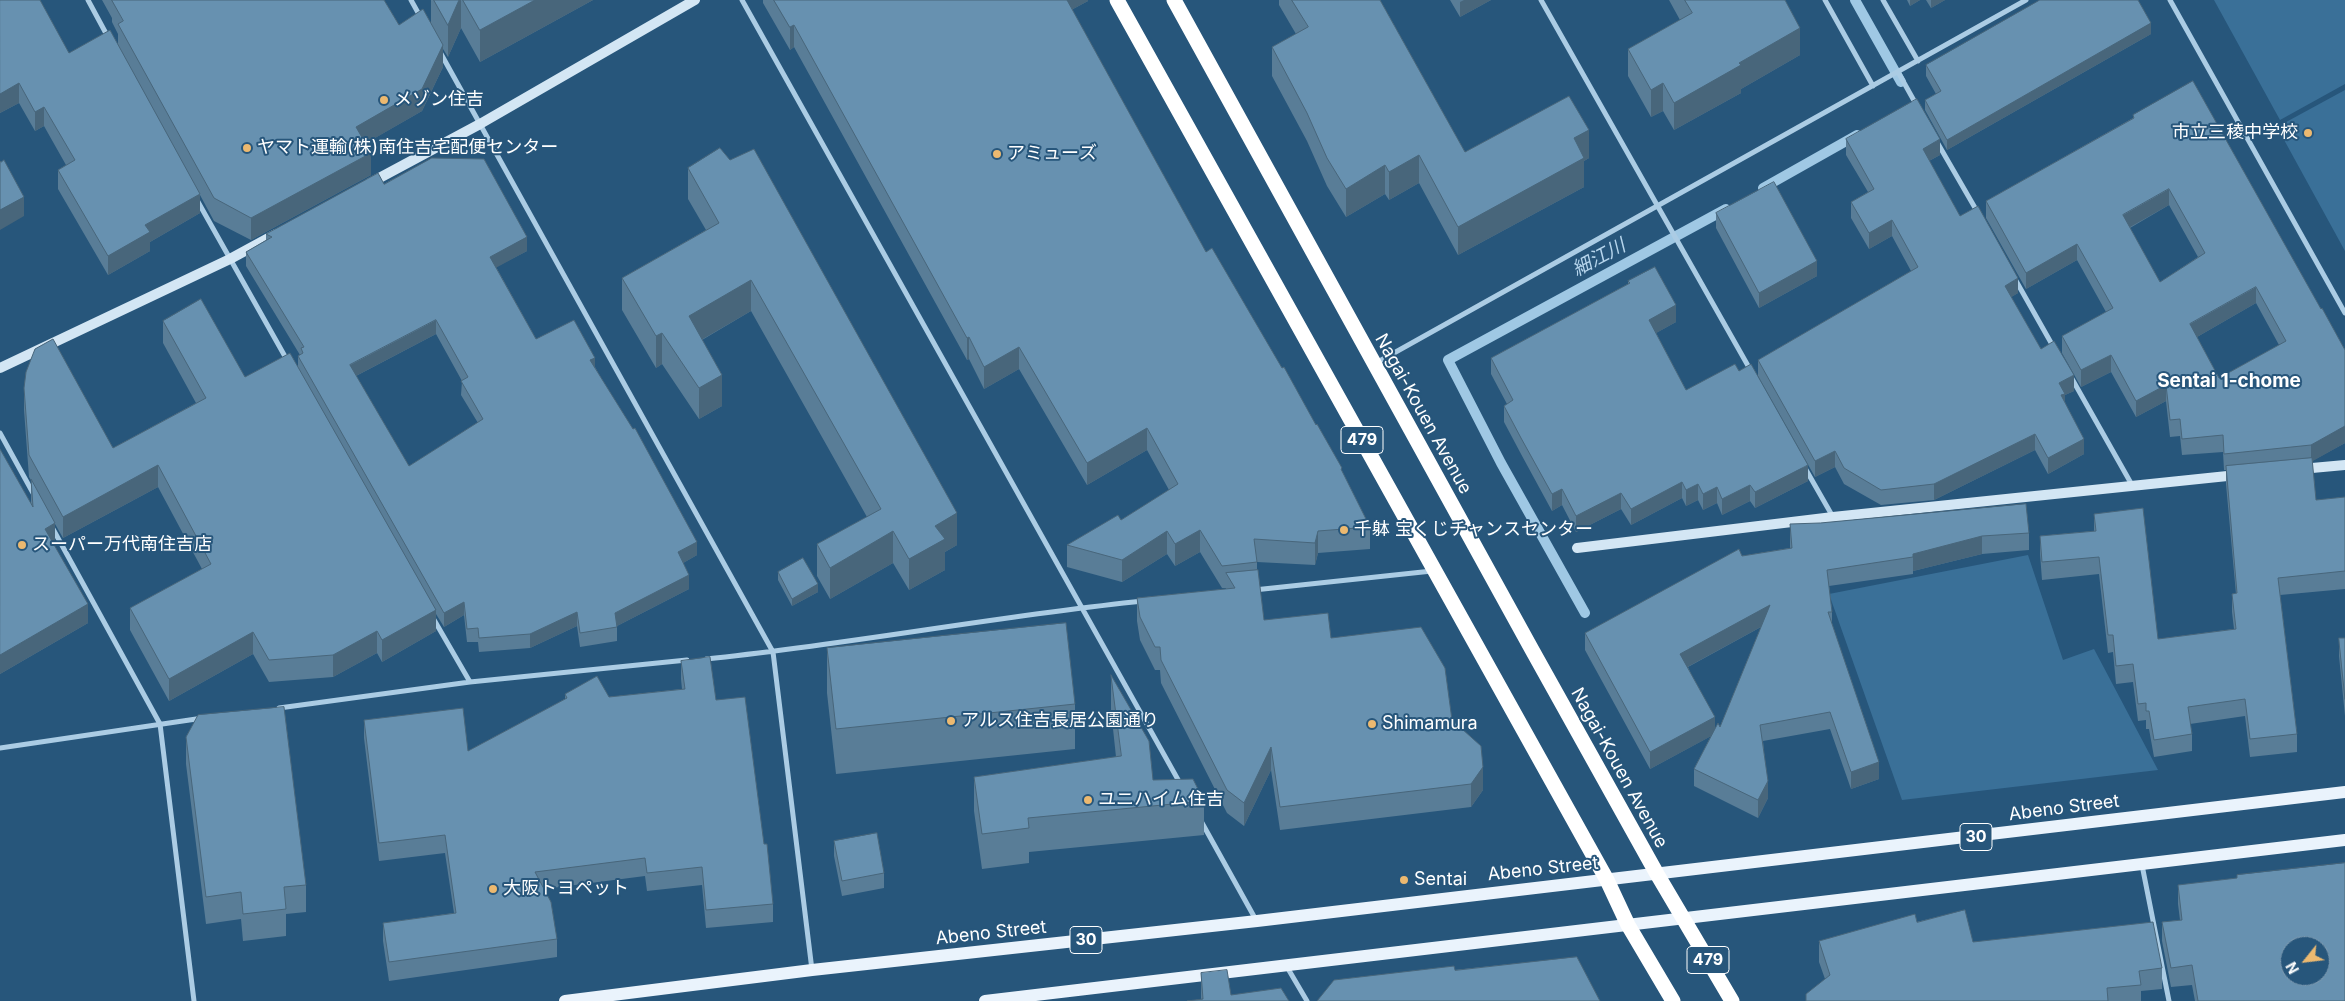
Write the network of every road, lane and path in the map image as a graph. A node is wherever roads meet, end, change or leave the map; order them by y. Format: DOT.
graph roads {
  1 [pos="88,0"];
  2 [pos="411,0"];
  3 [pos="695,0"];
  4 [pos="742,0"];
  5 [pos="1117,0"];
  6 [pos="1174,0"];
  7 [pos="1541,0"];
  8 [pos="1825,0"];
  9 [pos="1883,0"];
  10 [pos="2026,0"];
  11 [pos="2170,0"];
  12 [pos="425,25"];
  13 [pos="112,43"];
  14 [pos="439,50"];
  15 [pos="1918,61"];
  16 [pos="1898,72"];
  17 [pos="1873,86"];
  18 [pos="1922,115"];
  19 [pos="480,124"];
  20 [pos="1932,132"];
  21 [pos="359,189"];
  22 [pos="192,190"];
  23 [pos="1658,207"];
  24 [pos="1981,218"];
  25 [pos="282,231"];
  26 [pos="230,259"];
  27 [pos="2010,270"];
  28 [pos="2345,313"];
  29 [pos="2059,356"];
  30 [pos="289,363"];
  31 [pos="1374,364"];
  32 [pos="0,368"];
  33 [pos="2069,374"];
  34 [pos="1755,379"];
  35 [pos="0,433"];
  36 [pos="2345,465"];
  37 [pos="1804,466"];
  38 [pos="2287,470"];
  39 [pos="2248,474"];
  40 [pos="2132,485"];
  41 [pos="38,501"];
  42 [pos="1833,517"];
  43 [pos="52,527"];
  44 [pos="1577,548"];
  45 [pos="1435,571"];
  46 [pos="1248,590"];
  47 [pos="1151,600"];
  48 [pos="1084,607"];
  49 [pos="431,613"];
  50 [pos="773,652"];
  51 [pos="470,682"];
  52 [pos="276,708"];
  53 [pos="208,717"];
  54 [pos="160,724"];
  55 [pos="0,748"];
  56 [pos="1185,790"];
  57 [pos="2345,792"];
  58 [pos="1199,817"];
  59 [pos="2345,840"];
  60 [pos="2142,865"];
  61 [pos="1657,874"];
  62 [pos="1607,880"];
  63 [pos="1684,918"];
  64 [pos="1257,921"];
  65 [pos="1628,925"];
  66 [pos="1287,966"];
  67 [pos="812,970"];
  68 [pos="194,1001"];
  69 [pos="565,1001"];
  70 [pos="985,1001"];
  71 [pos="1306,1001"];
  72 [pos="1673,1001"];
  73 [pos="1732,1001"];
  74 [pos="2169,1001"];
  1 -- 13 [label="street"];
  2 -- 12 [label="street"];
  3 -- 19 [label="street"];
  4 -- 48 [label="street"];
  5 -- 45 [label="highway, 479"];
  6 -- 31 [label="highway, Nagai-Kouen Avenue / 479"];
  7 -- 23 [label="street"];
  8 -- 17 [label="street"];
  9 -- 15 [label="street"];
  10 -- 15 [label="street"];
  11 -- 28 [label="street"];
  14 -- 19 [label="street"];
  15 -- 16 [label="street"];
  16 -- 17 [label="street"];
  16 -- 18 [label="street"];
  17 -- 23 [label="street"];
  19 -- 21 [label="street"];
  19 -- 50 [label="street"];
  20 -- 24 [label="street"];
  22 -- 26 [label="street"];
  23 -- 31 [label="street"];
  23 -- 34 [label="street"];
  25 -- 26 [label="street"];
  26 -- 30 [label="street"];
  26 -- 32 [label="street"];
  27 -- 29 [label="street"];
  31 -- 61 [label="highway, Nagai-Kouen Avenue / 479"];
  33 -- 40 [label="street"];
  35 -- 41 [label="street"];
  36 -- 38 [label="street"];
  37 -- 42 [label="street"];
  39 -- 40 [label="street"];
  40 -- 42 [label="street"];
  42 -- 44 [label="street"];
  43 -- 54 [label="street"];
  45 -- 46 [label="street"];
  45 -- 62 [label="highway, 479"];
  47 -- 48 [label="street"];
  48 -- 50 [label="street"];
  48 -- 56 [label="street"];
  49 -- 51 [label="street"];
  50 -- 51 [label="street"];
  50 -- 67 [label="street"];
  51 -- 52 [label="street"];
  53 -- 54 [label="street"];
  54 -- 55 [label="street"];
  54 -- 68 [label="street"];
  57 -- 61 [label="main road, Abeno Street / 30"];
  58 -- 64 [label="street"];
  59 -- 60 [label="main road"];
  60 -- 63 [label="main road"];
  60 -- 74 [label="street"];
  61 -- 62 [label="main road, Abeno Street / 30"];
  61 -- 63 [label="highway, Nagai-Kouen Avenue / 479"];
  62 -- 64 [label="main road, Abeno Street / 30"];
  62 -- 65 [label="highway, 479"];
  63 -- 65 [label="main road"];
  63 -- 73 [label="highway, Nagai-Kouen Avenue / 479"];
  64 -- 67 [label="main road, Abeno Street / 30"];
  65 -- 66 [label="main road"];
  65 -- 72 [label="highway, 479"];
  66 -- 70 [label="main road"];
  66 -- 71 [label="street"];
  67 -- 69 [label="main road, Abeno Street / 30"];
}
